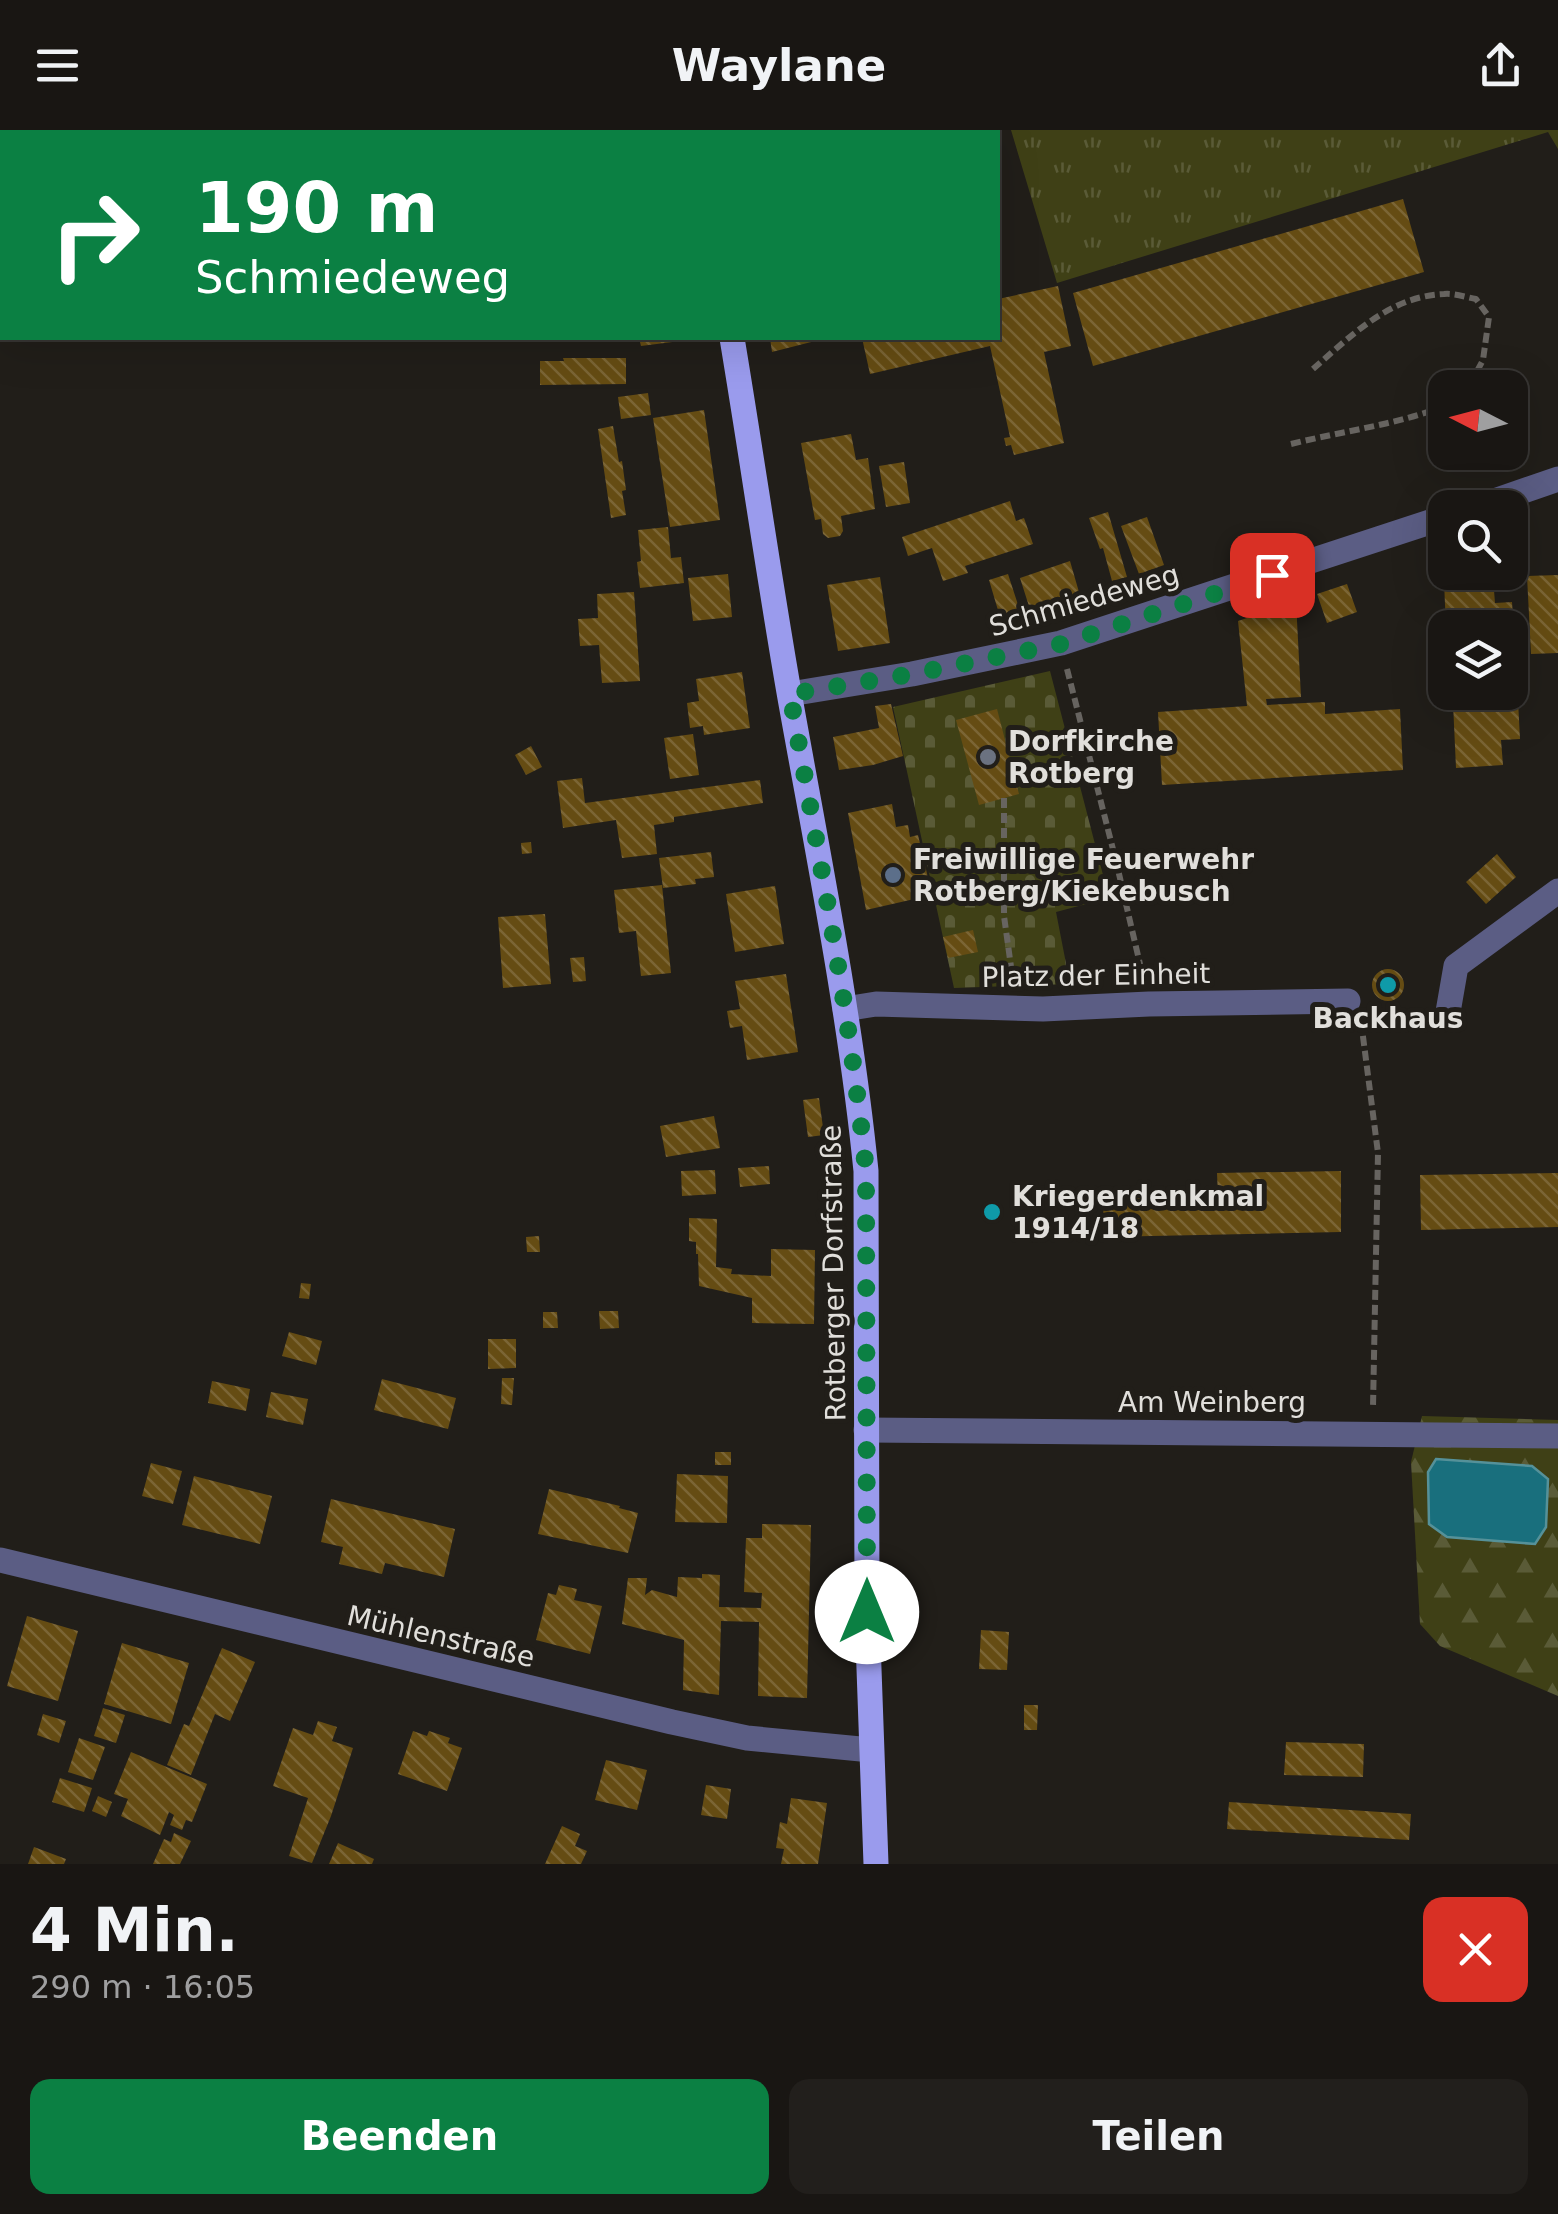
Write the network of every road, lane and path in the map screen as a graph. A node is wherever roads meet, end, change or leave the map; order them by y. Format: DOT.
graph roads {
  1 [pos="732,340"];
  2 [pos="1312,368"];
  3 [pos="1478,370"];
  4 [pos="1428,412"];
  5 [pos="1291,444"];
  6 [pos="1558,479"];
  7 [pos="1526,490"];
  8 [pos="1428,523"];
  9 [pos="1061,644"];
  10 [pos="790,694"];
  11 [pos="1004,798"];
  12 [pos="1558,891"];
  13 [pos="1348,1001"];
  14 [pos="1149,1004"];
  15 [pos="1016,1008"];
  16 [pos="845,1009"];
  17 [pos="1448,1012"];
  18 [pos="866,1430"];
  19 [pos="1372,1434"];
  20 [pos="1558,1436"];
  21 [pos="0,1560"];
  22 [pos="871,1750"];
  23 [pos="875,1862"];
  1 -- 10 [label="main road, Rotberger Dorfstraße"];
  2 -- 3 [label="path"];
  4 -- 5 [label="path"];
  6 -- 7 [label="street"];
  8 -- 9 [label="street, Schmiedeweg"];
  9 -- 10 [label="street, Schmiedeweg"];
  9 -- 14 [label="path"];
  10 -- 16 [label="main road, Rotberger Dorfstraße"];
  11 -- 15 [label="path"];
  12 -- 17 [label="street"];
  13 -- 14 [label="street, Platz der Einheit"];
  13 -- 19 [label="path"];
  14 -- 15 [label="street, Platz der Einheit"];
  15 -- 16 [label="street, Platz der Einheit"];
  16 -- 18 [label="main road, Rotberger Dorfstraße"];
  18 -- 19 [label="street, Am Weinberg"];
  18 -- 22 [label="main road, Rotberger Dorfstraße"];
  19 -- 20 [label="street, Am Weinberg"];
  21 -- 22 [label="street, Mühlenstraße"];
  22 -- 23 [label="main road, Rotberger Dorfstraße"];
}
